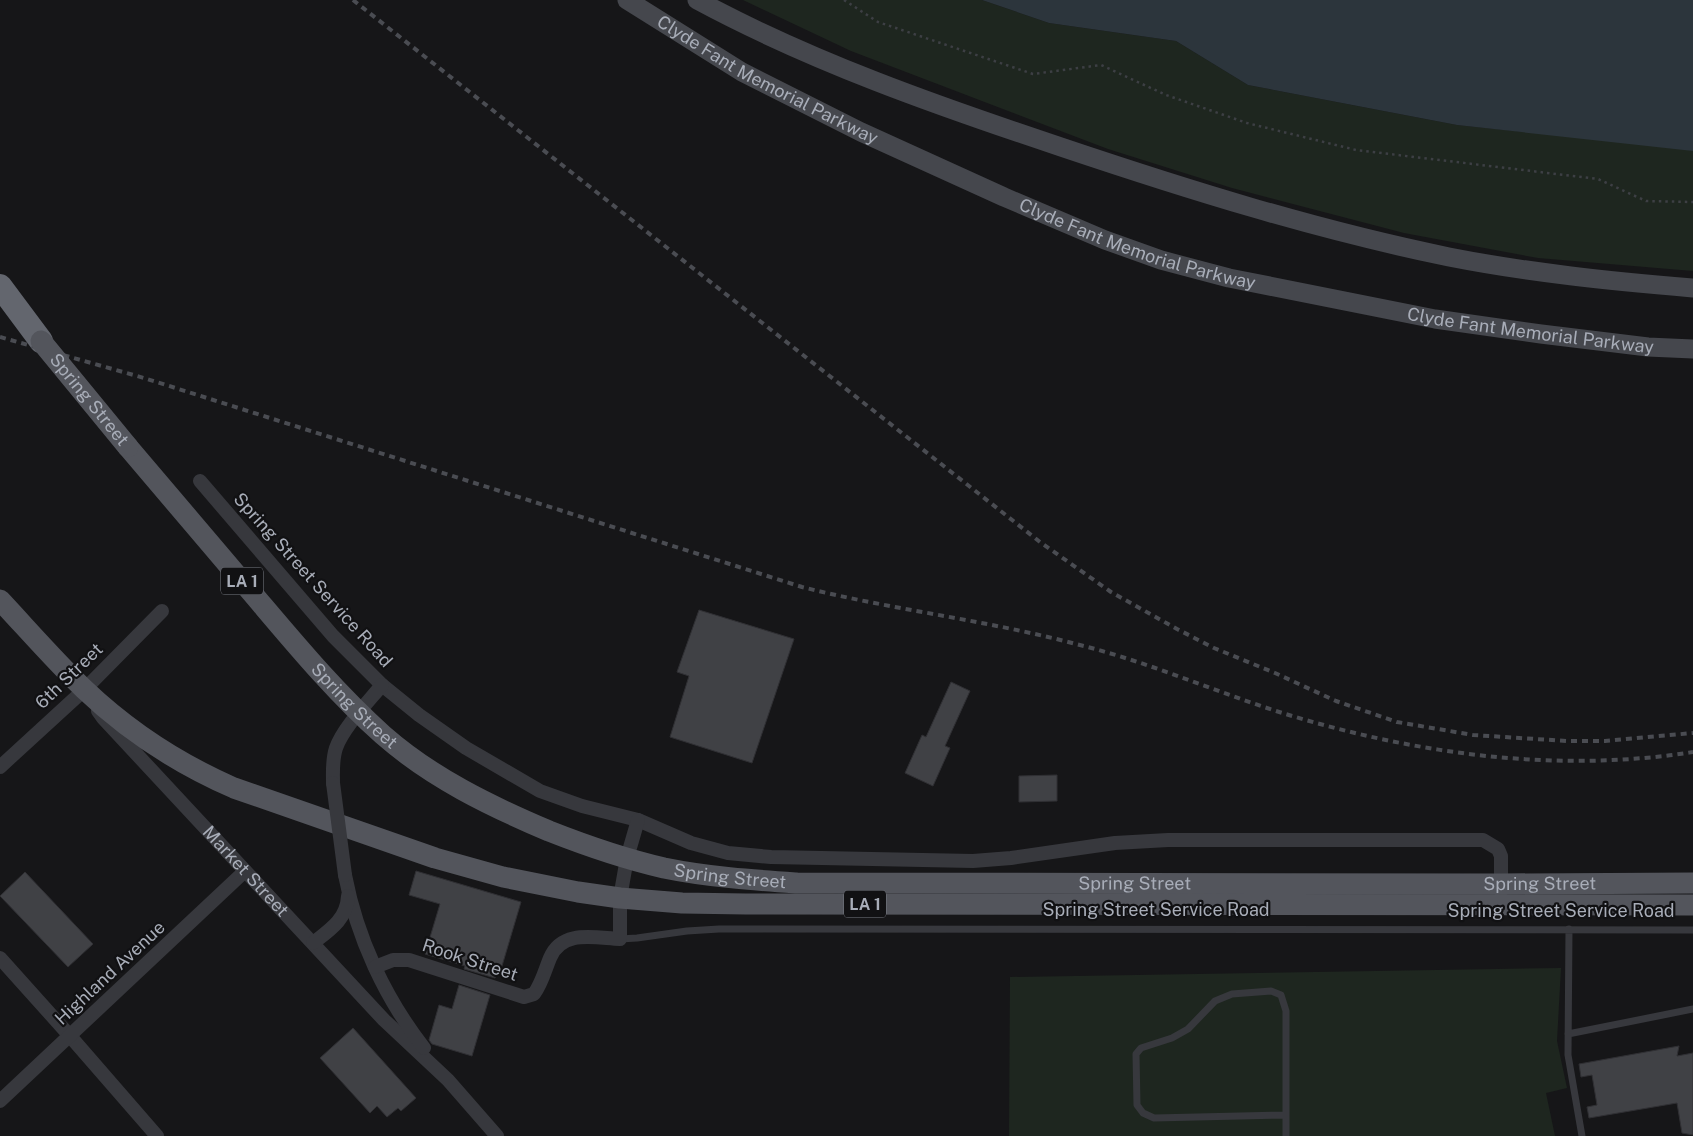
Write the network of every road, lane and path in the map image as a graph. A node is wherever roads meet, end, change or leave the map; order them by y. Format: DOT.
graph roads {
  1 [pos="628,0"];
  2 [pos="697,0"];
  3 [pos="844,0"];
  4 [pos="1693,202"];
  5 [pos="0,286"];
  6 [pos="1693,288"];
  7 [pos="0,294"];
  8 [pos="41,341"];
  9 [pos="1693,349"];
  10 [pos="200,482"];
  11 [pos="0,600"];
  12 [pos="162,611"];
  13 [pos="382,685"];
  14 [pos="84,690"];
  15 [pos="360,712"];
  16 [pos="0,767"];
  17 [pos="638,820"];
  18 [pos="627,858"];
  19 [pos="245,871"];
  20 [pos="1693,883"];
  21 [pos="348,893"];
  22 [pos="1501,894"];
  23 [pos="620,898"];
  24 [pos="1693,905"];
  25 [pos="1570,930"];
  26 [pos="1693,930"];
  27 [pos="620,939"];
  28 [pos="313,943"];
  29 [pos="0,958"];
  30 [pos="375,967"];
  31 [pos="1693,1010"];
  32 [pos="1568,1034"];
  33 [pos="70,1036"];
  34 [pos="448,1080"];
  35 [pos="0,1101"];
  36 [pos="1286,1115"];
  37 [pos="157,1136"];
  38 [pos="497,1136"];
  39 [pos="1286,1136"];
  40 [pos="1582,1136"];
  1 -- 9 [label="main road, Clyde Fant Memorial Parkway"];
  2 -- 6 [label="main road, Clyde Fant Memorial Parkway"];
  3 -- 4 [label="path"];
  5 -- 8 [label="highway"];
  7 -- 8 [label="main road, Spring Street / LA 1"];
  8 -- 15 [label="main road, Spring Street / LA 1, bridge"];
  10 -- 13 [label="street, Spring Street Service Road"];
  11 -- 14 [label="main road, Market Street / LA 1"];
  12 -- 14 [label="street, 6th Street"];
  13 -- 15 [label="street"];
  13 -- 17 [label="street, Spring Street Service Road"];
  14 -- 16 [label="street, 6th Street"];
  14 -- 19 [label="street, Market Street"];
  14 -- 23 [label="main road, Spring Street / LA 1"];
  15 -- 18 [label="main road, Spring Street / LA 1"];
  15 -- 21 [label="street, bridge"];
  17 -- 18 [label="street"];
  17 -- 22 [label="street, Spring Street Service Road"];
  18 -- 22 [label="main road, Spring Street / LA 1"];
  18 -- 23 [label="street"];
  19 -- 28 [label="street, Market Street"];
  19 -- 33 [label="street, Highland Avenue"];
  20 -- 22 [label="main road, Spring Street / LA 1"];
  21 -- 28 [label="street"];
  21 -- 30 [label="street"];
  22 -- 23 [label="main road, Spring Street / LA 1"];
  22 -- 24 [label="main road, Spring Street / LA 1"];
  23 -- 27 [label="street"];
  25 -- 26 [label="lane, Spring Street Service Road"];
  25 -- 27 [label="lane, Spring Street Service Road"];
  25 -- 32 [label="lane"];
  27 -- 30 [label="street, Rook Street"];
  28 -- 34 [label="street, Market Street"];
  29 -- 33 [label="street"];
  30 -- 34 [label="street"];
  31 -- 32 [label="lane"];
  32 -- 40 [label="lane"];
  33 -- 35 [label="street, Highland Avenue"];
  33 -- 37 [label="street"];
  34 -- 38 [label="street, Market Street"];
  36 -- 36 [label="lane"];
  36 -- 39 [label="lane"];
}
